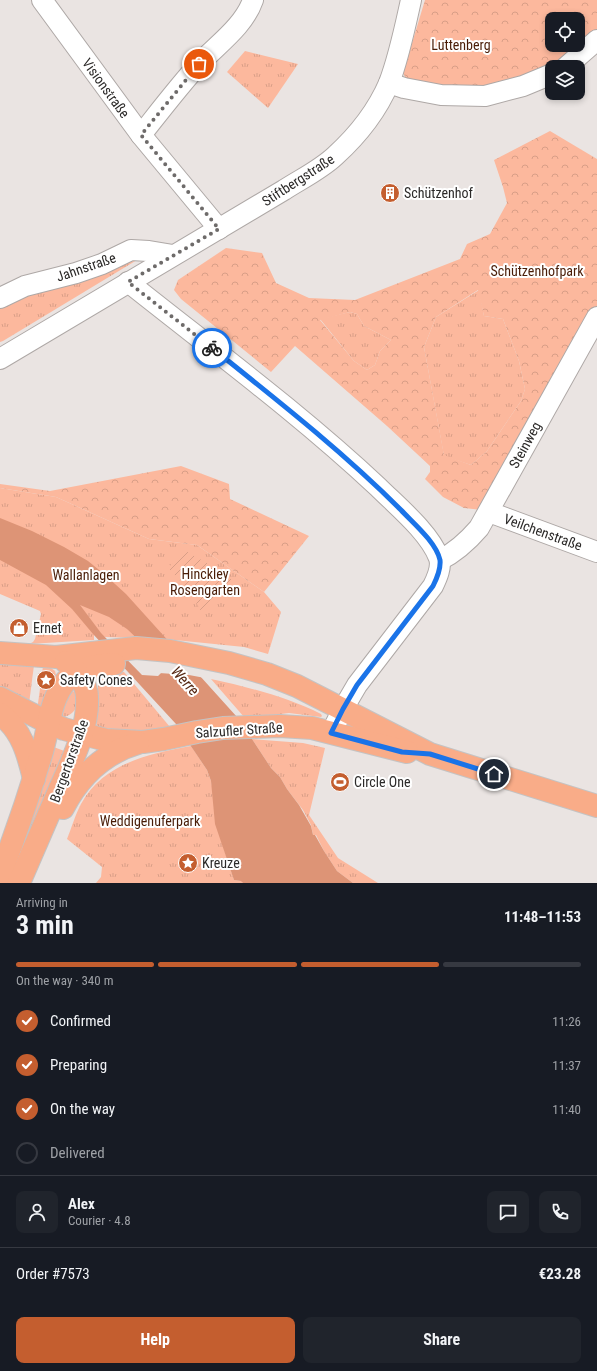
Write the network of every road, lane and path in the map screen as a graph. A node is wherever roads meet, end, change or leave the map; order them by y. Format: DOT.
graph roads {
  1 [pos="42,0"];
  2 [pos="253,0"];
  3 [pos="411,0"];
  4 [pos="597,40"];
  5 [pos="574,60"];
  6 [pos="545,77"];
  7 [pos="389,83"];
  8 [pos="141,135"];
  9 [pos="219,229"];
  10 [pos="174,256"];
  11 [pos="128,282"];
  12 [pos="0,298"];
  13 [pos="597,317"];
  14 [pos="0,359"];
  15 [pos="489,512"];
  16 [pos="597,552"];
  17 [pos="440,560"];
  18 [pos="0,653"];
  19 [pos="56,657"];
  20 [pos="97,659"];
  21 [pos="76,672"];
  22 [pos="314,695"];
  23 [pos="0,698"];
  24 [pos="343,709"];
  25 [pos="0,714"];
  26 [pos="41,719"];
  27 [pos="331,733"];
  28 [pos="81,734"];
  29 [pos="143,742"];
  30 [pos="430,754"];
  31 [pos="34,779"];
  32 [pos="597,806"];
  33 [pos="33,851"];
  34 [pos="0,875"];
  35 [pos="19,883"];
  1 -- 8 [label="street, Visionstraße"];
  2 -- 8 [label="street"];
  3 -- 7 [label="street, Stiftbergstraße"];
  4 -- 5 [label="street"];
  6 -- 7 [label="street"];
  7 -- 9 [label="street, Stiftbergstraße"];
  8 -- 9 [label="street, Visionstraße"];
  9 -- 10 [label="street, Stiftbergstraße"];
  10 -- 11 [label="street, Stiftbergstraße"];
  10 -- 12 [label="street, Jahnstraße"];
  11 -- 14 [label="street, Jahnstraße"];
  11 -- 17 [label="street"];
  13 -- 15 [label="street, Steinweg"];
  15 -- 16 [label="street, Veilchenstraße"];
  15 -- 17 [label="street, Steinweg"];
  17 -- 24 [label="street"];
  18 -- 19 [label="main road"];
  19 -- 20 [label="main road"];
  19 -- 21 [label="main road, Bergertorstraße"];
  20 -- 21 [label="main road, Salzufler Straße"];
  20 -- 22 [label="main road, Salzufler Straße"];
  20 -- 22 [label="main road, Salzufler Straße"];
  21 -- 26 [label="main road, Salzufler Straße"];
  21 -- 28 [label="main road, Bergertorstraße"];
  22 -- 24 [label="main road, Salzufler Straße"];
  23 -- 26 [label="main road"];
  24 -- 27 [label="street"];
  24 -- 30 [label="main road, Salzufler Straße"];
  25 -- 31 [label="main road, Bergertorstraße"];
  26 -- 28 [label="main road, Salzufler Straße"];
  26 -- 31 [label="main road, Salzufler Straße"];
  27 -- 29 [label="main road, Salzufler Straße"];
  27 -- 30 [label="main road, Salzufler Straße"];
  28 -- 29 [label="main road, Salzufler Straße"];
  28 -- 33 [label="main road, Bergertorstraße"];
  29 -- 33 [label="main road, Bergertorstraße"];
  30 -- 32 [label="main road, Salzufler Straße"];
  31 -- 34 [label="main road, Bergertorstraße"];
  33 -- 35 [label="main road, Bergertorstraße"];
}
